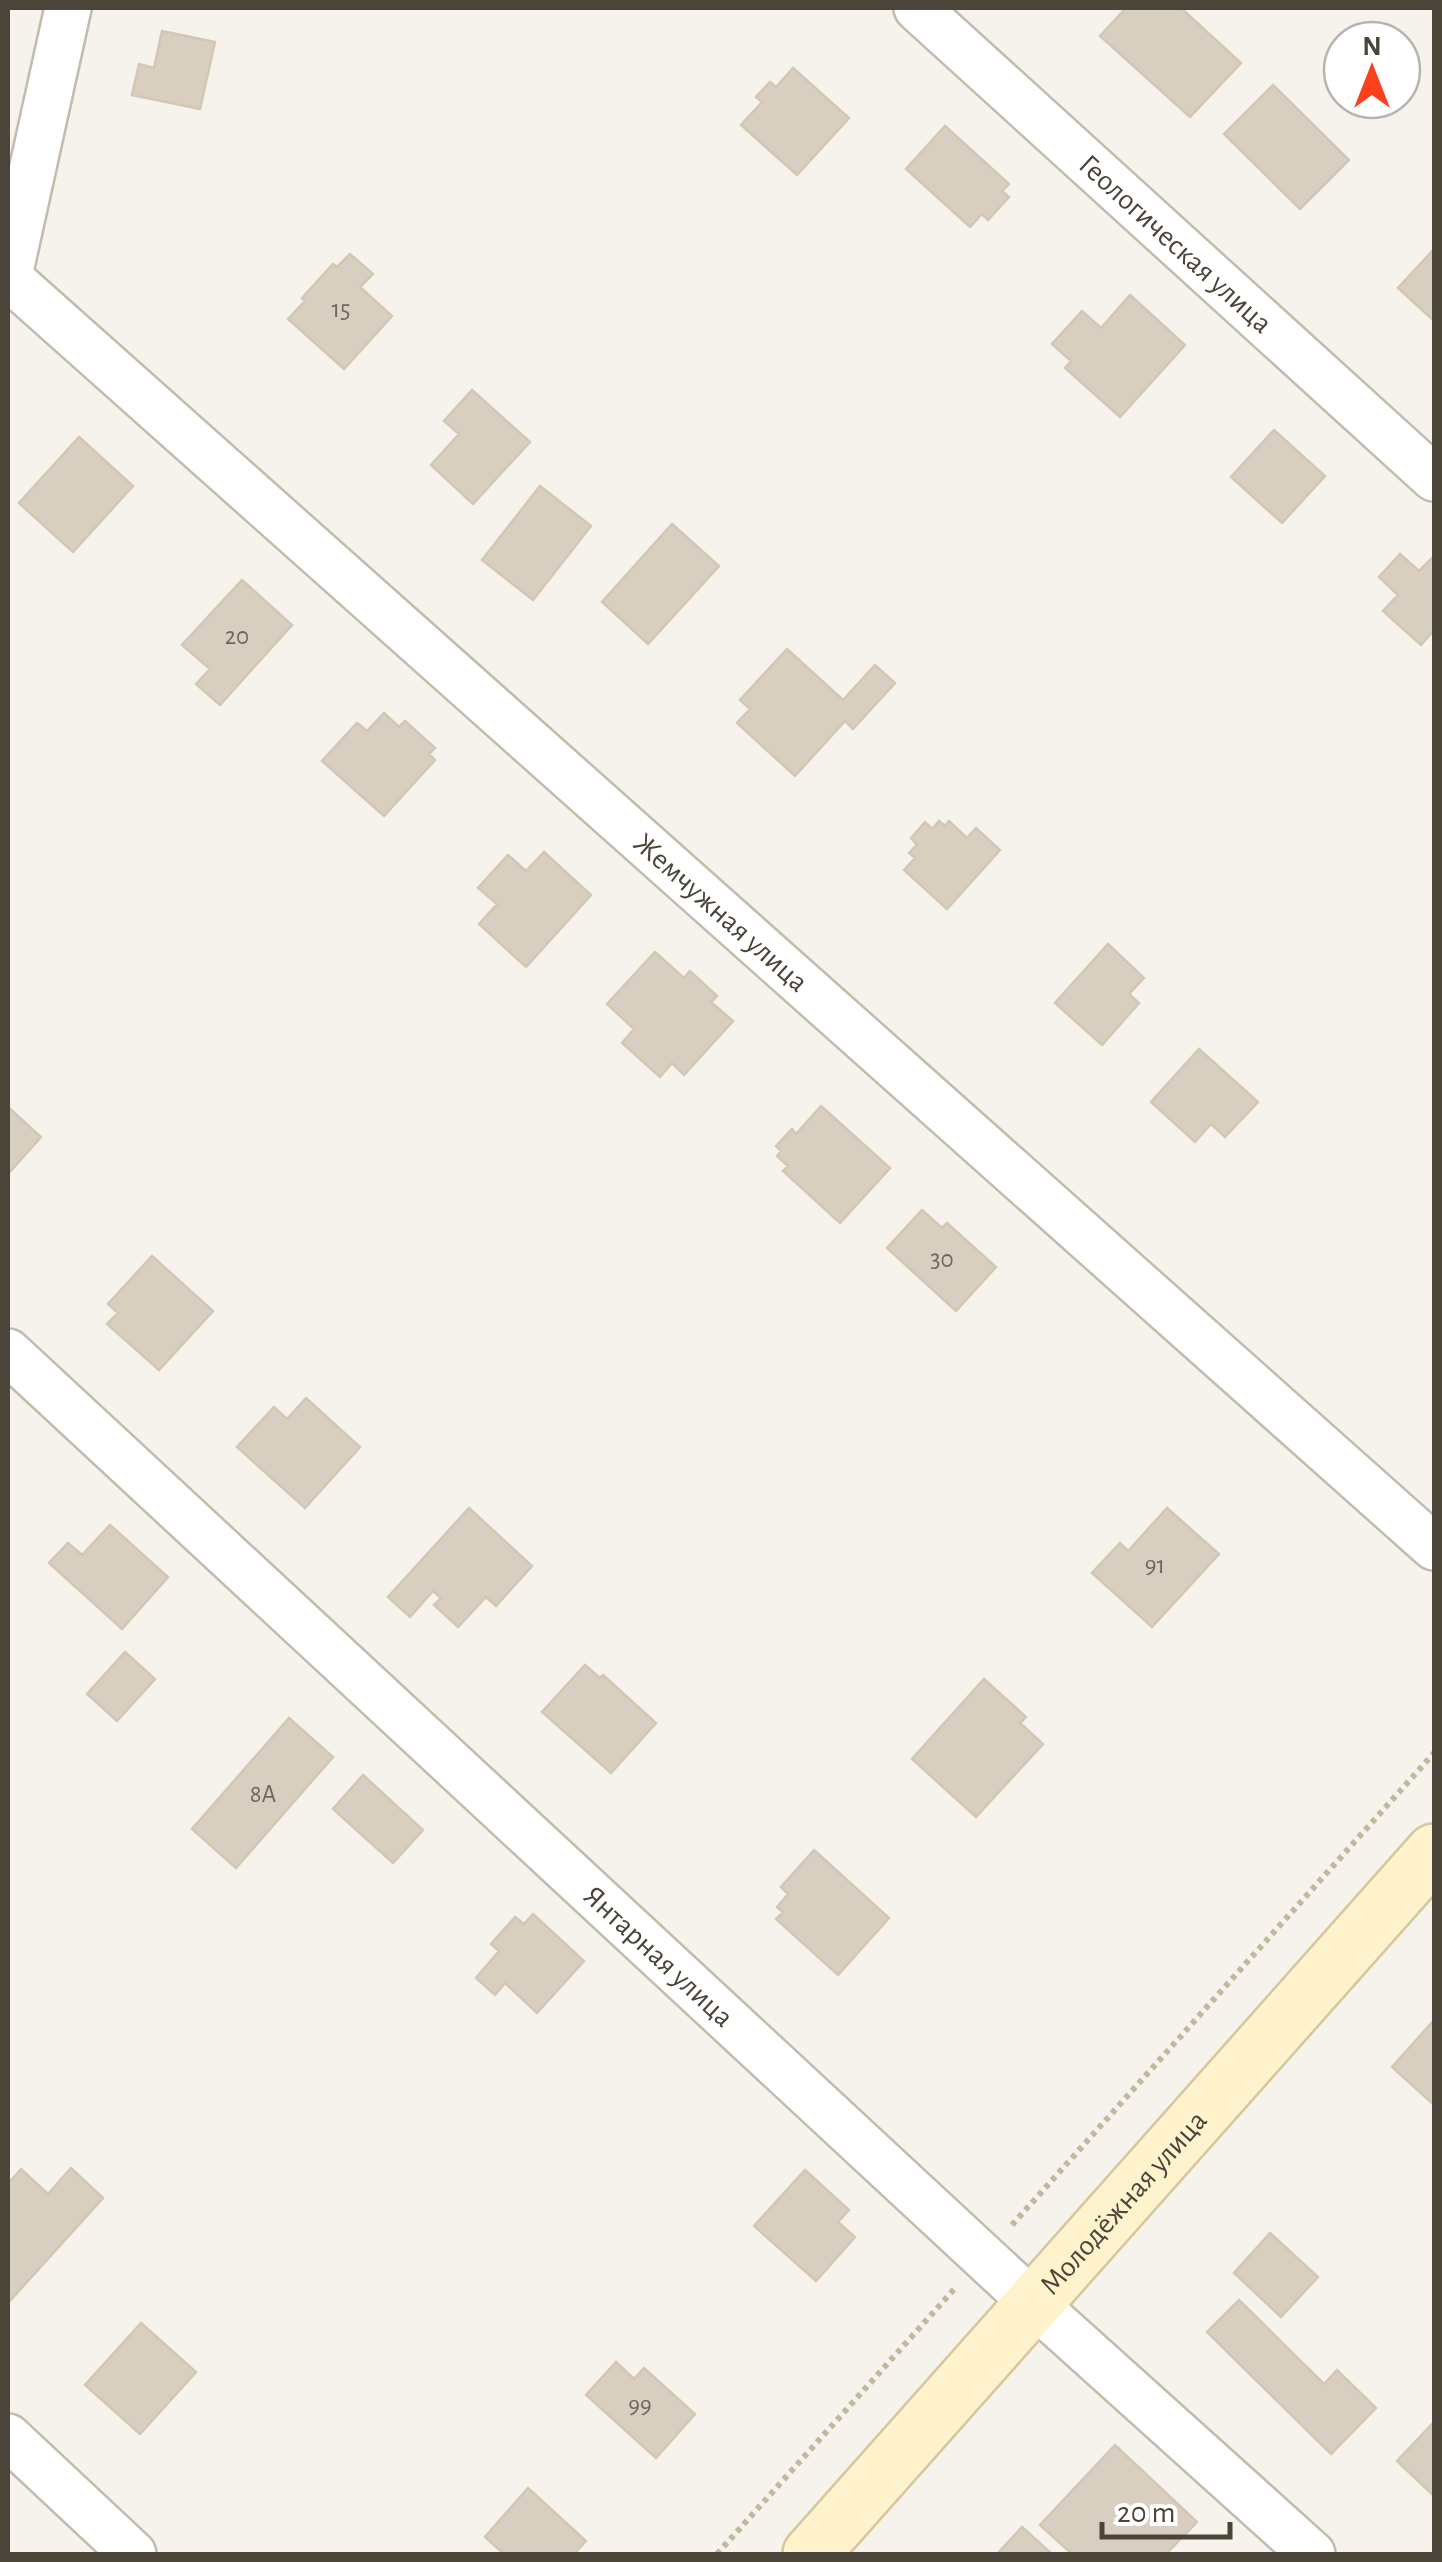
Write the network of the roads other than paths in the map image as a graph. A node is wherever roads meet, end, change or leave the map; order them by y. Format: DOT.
graph roads {
  1 [pos="68,8"];
  2 [pos="917,8"];
  3 [pos="8,278"];
  4 [pos="1434,478"];
  5 [pos="8,1352"];
  6 [pos="1434,1548"];
  7 [pos="1434,1852"];
  8 [pos="1032,2302"];
  9 [pos="8,2437"];
  10 [pos="133,2554"];
  11 [pos="811,2554"];
  12 [pos="1312,2554"];
  1 -- 3 [label="street"];
  2 -- 4 [label="street, Геологическая улица"];
  3 -- 6 [label="street, Жемчужная улица"];
  5 -- 8 [label="street, Янтарная улица"];
  7 -- 8 [label="street, Молодёжная улица"];
  8 -- 11 [label="street, Молодёжная улица"];
  8 -- 12 [label="street, Янтарная улица"];
  9 -- 10 [label="street"];
}
